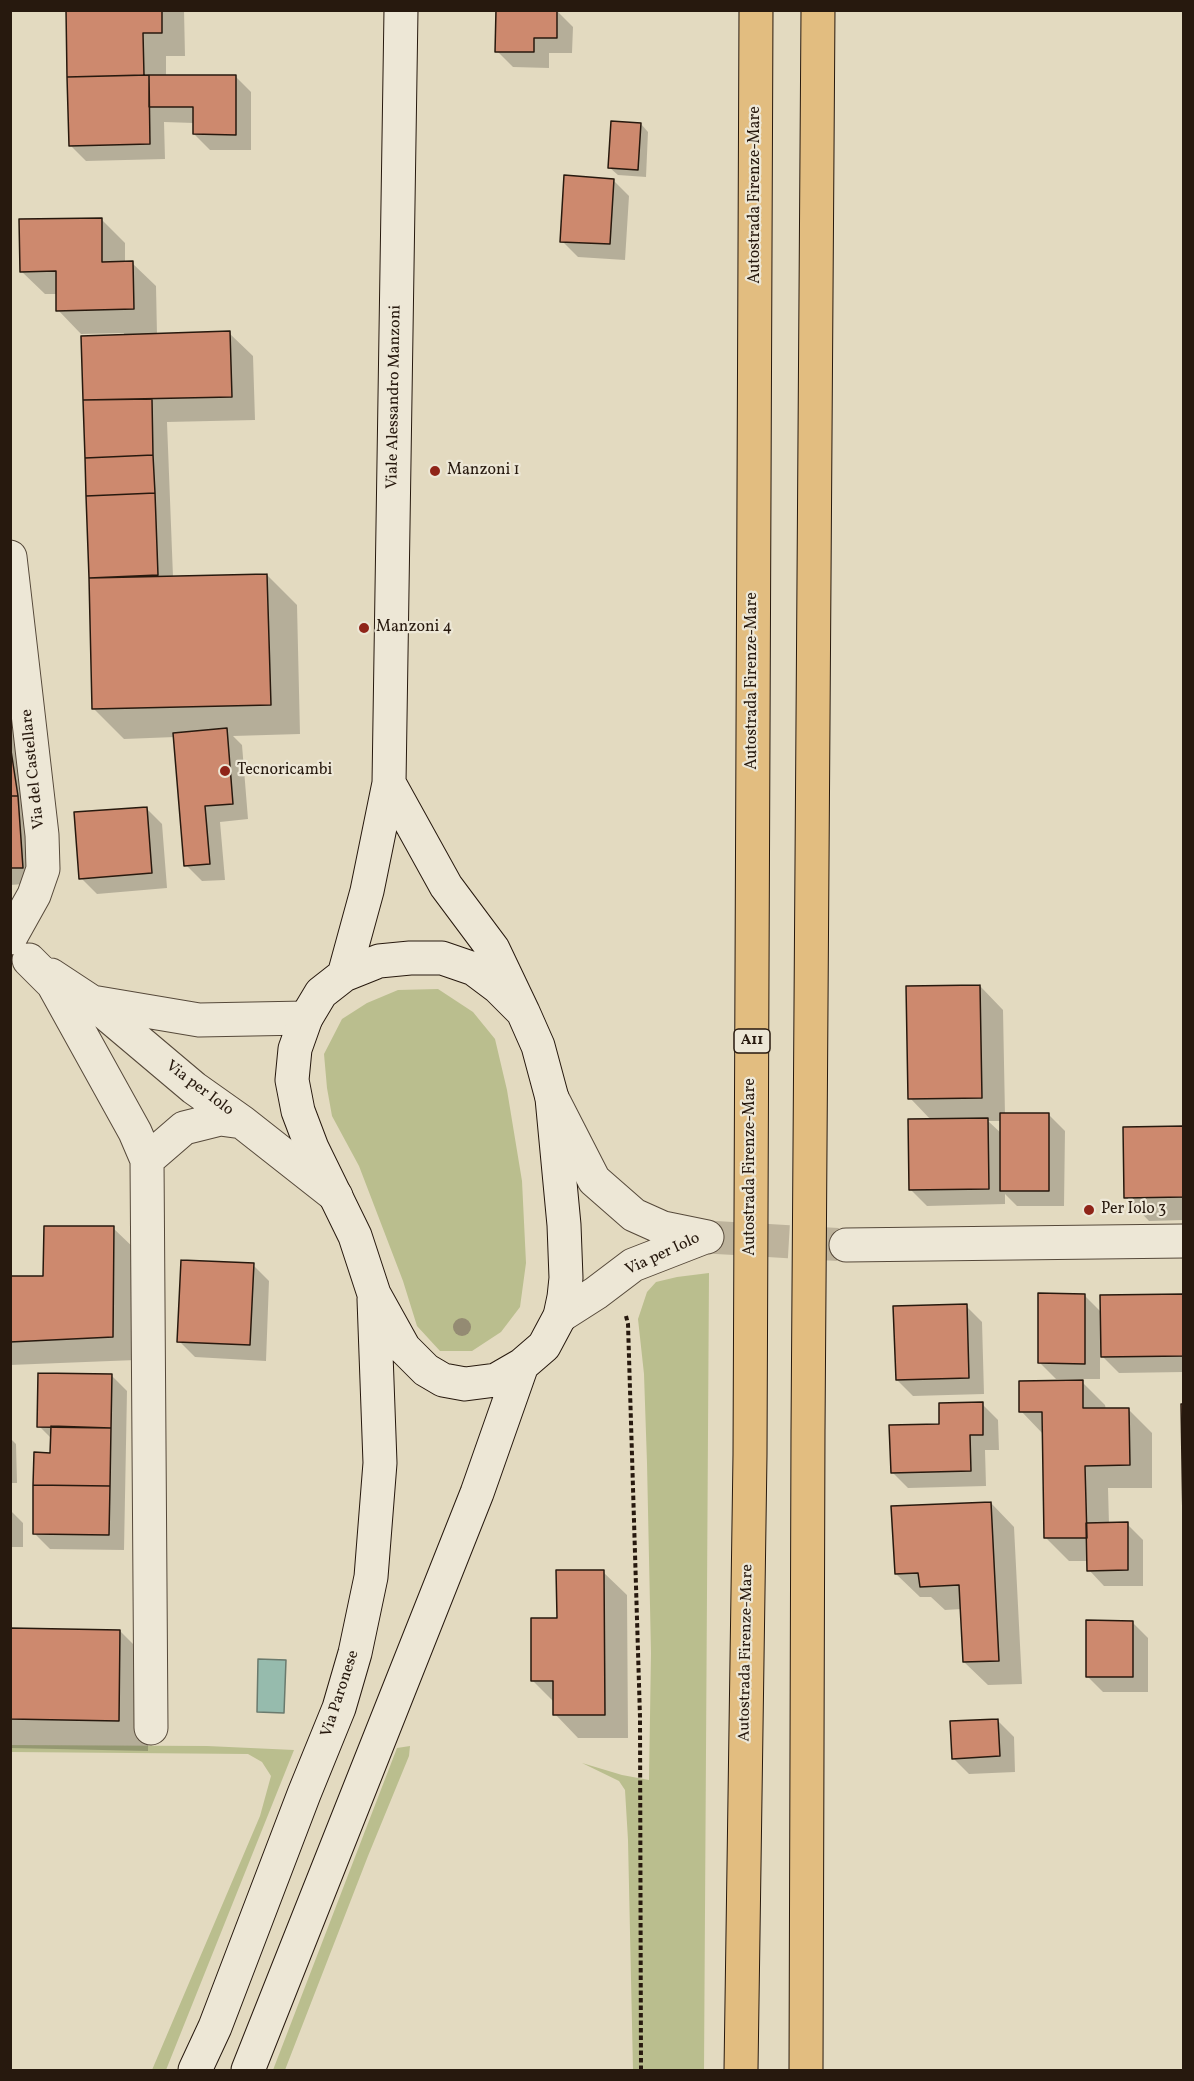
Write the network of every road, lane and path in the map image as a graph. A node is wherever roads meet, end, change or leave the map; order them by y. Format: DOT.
graph roads {
  1 [pos="401,10"];
  2 [pos="756,10"];
  3 [pos="818,10"];
  4 [pos="10,557"];
  5 [pos="389,783"];
  6 [pos="17,948"];
  7 [pos="344,975"];
  8 [pos="92,1002"];
  9 [pos="523,1012"];
  10 [pos="306,1018"];
  11 [pos="552,1098"];
  12 [pos="242,1122"];
  13 [pos="147,1160"];
  14 [pos="336,1196"];
  15 [pos="1184,1241"];
  16 [pos="846,1245"];
  17 [pos="617,1277"];
  18 [pos="374,1294"];
  19 [pos="560,1316"];
  20 [pos="522,1365"];
  21 [pos="152,1728"];
  22 [pos="195,2070"];
  23 [pos="248,2070"];
  24 [pos="641,2070"];
  25 [pos="741,2070"];
  26 [pos="806,2070"];
  1 -- 5 [label="street, Viale Alessandro Manzoni"];
  2 -- 25 [label="highway, Autostrada Firenze-Mare / A11"];
  3 -- 26 [label="highway"];
  4 -- 6 [label="street, Via del Castellare"];
  5 -- 7 [label="street, Viale Alessandro Manzoni"];
  5 -- 9 [label="street"];
  6 -- 8 [label="street, Via per Iolo"];
  6 -- 13 [label="street"];
  7 -- 9 [label="street"];
  7 -- 10 [label="street"];
  8 -- 10 [label="street, Via per Iolo"];
  8 -- 12 [label="street, Via per Iolo"];
  9 -- 11 [label="street"];
  10 -- 14 [label="street"];
  11 -- 17 [label="street, Via per Iolo"];
  11 -- 19 [label="street"];
  12 -- 13 [label="street"];
  12 -- 14 [label="street, Via per Iolo"];
  13 -- 21 [label="street"];
  14 -- 18 [label="street"];
  15 -- 16 [label="street"];
  17 -- 19 [label="street, Via per Iolo"];
  17 -- 24 [label="path"];
  18 -- 20 [label="street"];
  18 -- 22 [label="street, Via Paronese"];
  19 -- 20 [label="street"];
  20 -- 23 [label="street"];
}
